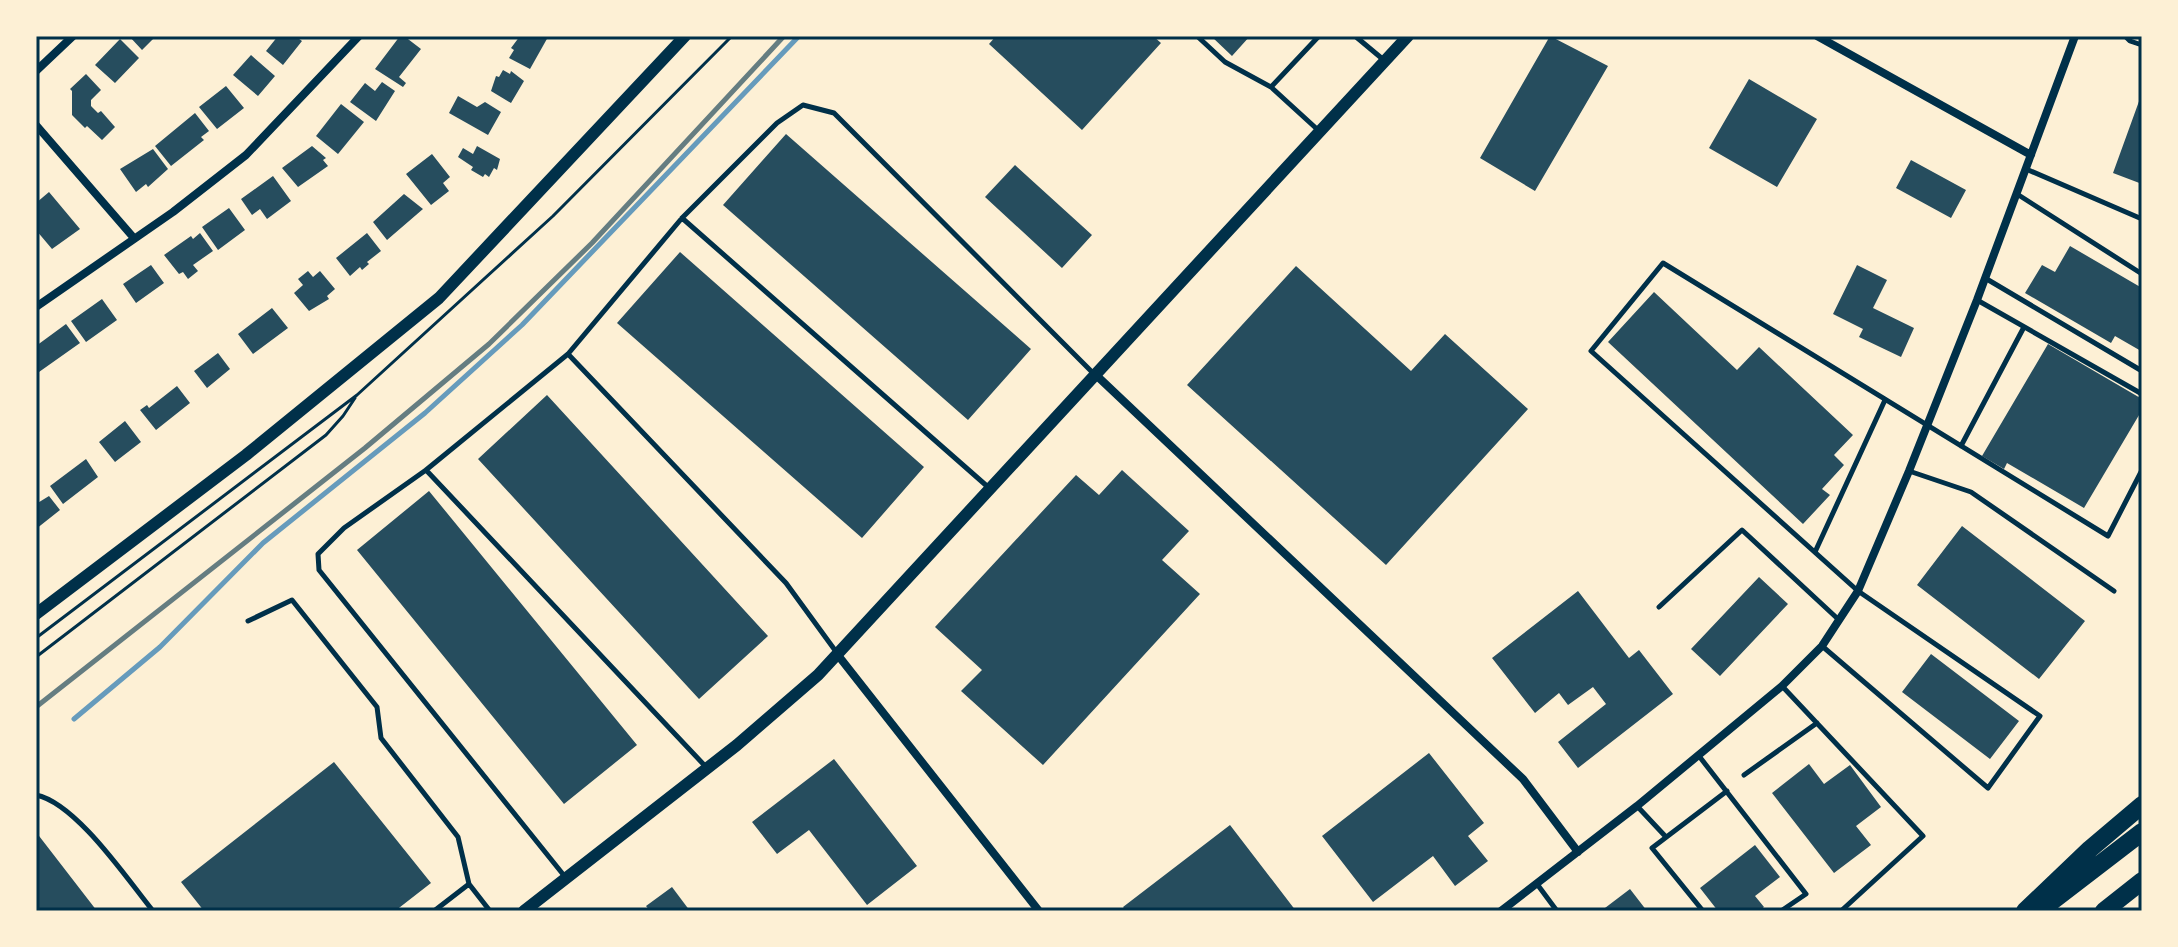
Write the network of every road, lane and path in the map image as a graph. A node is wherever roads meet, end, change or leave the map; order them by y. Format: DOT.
graph roads {
  1 [pos="73,36"];
  2 [pos="359,36"];
  3 [pos="685,36"];
  4 [pos="732,36"];
  5 [pos="1197,36"];
  6 [pos="1319,36"];
  7 [pos="1355,36"];
  8 [pos="1408,36"];
  9 [pos="1817,36"];
  10 [pos="2075,36"];
  11 [pos="2125,36"];
  12 [pos="2142,45"];
  13 [pos="1385,61"];
  14 [pos="36,71"];
  15 [pos="1271,87"];
  16 [pos="36,125"];
  17 [pos="1319,131"];
  18 [pos="2031,155"];
  19 [pos="2026,169"];
  20 [pos="2017,194"];
  21 [pos="682,218"];
  22 [pos="2142,219"];
  23 [pos="133,237"];
  24 [pos="2142,274"];
  25 [pos="1985,278"];
  26 [pos="1977,300"];
  27 [pos="36,307"];
  28 [pos="2024,327"];
  29 [pos="568,354"];
  30 [pos="2142,371"];
  31 [pos="1096,375"];
  32 [pos="2142,394"];
  33 [pos="357,395"];
  34 [pos="1885,400"];
  35 [pos="1926,426"];
  36 [pos="1961,446"];
  37 [pos="426,470"];
  38 [pos="2142,470"];
  39 [pos="1909,471"];
  40 [pos="991,489"];
  41 [pos="1815,552"];
  42 [pos="1858,591"];
  43 [pos="2114,591"];
  44 [pos="1659,607"];
  45 [pos="36,614"];
  46 [pos="1839,620"];
  47 [pos="248,621"];
  48 [pos="36,638"];
  49 [pos="1822,646"];
  50 [pos="837,654"];
  51 [pos="36,657"];
  52 [pos="1782,686"];
  53 [pos="1817,723"];
  54 [pos="1699,755"];
  55 [pos="707,769"];
  56 [pos="1744,775"];
  57 [pos="1727,791"];
  58 [pos="36,795"];
  59 [pos="2142,805"];
  60 [pos="1637,806"];
  61 [pos="2142,832"];
  62 [pos="1666,837"];
  63 [pos="1578,852"];
  64 [pos="567,879"];
  65 [pos="2142,883"];
  66 [pos="469,884"];
  67 [pos="1537,884"];
  68 [pos="533,908"];
  69 [pos="2106,910"];
  70 [pos="153,911"];
  71 [pos="434,911"];
  72 [pos="490,911"];
  73 [pos="1039,911"];
  74 [pos="1501,911"];
  75 [pos="1557,911"];
  76 [pos="1703,911"];
  77 [pos="1781,911"];
  78 [pos="1841,911"];
  79 [pos="2025,911"];
  80 [pos="2039,911"];
  1 -- 14 [label="street"];
  2 -- 23 [label="street"];
  3 -- 45 [label="street"];
  4 -- 33 [label="path"];
  5 -- 15 [label="lane"];
  6 -- 15 [label="lane"];
  7 -- 13 [label="lane"];
  8 -- 13 [label="street"];
  9 -- 18 [label="street"];
  10 -- 18 [label="street"];
  11 -- 12 [label="lane"];
  13 -- 17 [label="street"];
  15 -- 17 [label="lane"];
  16 -- 23 [label="street"];
  17 -- 31 [label="street"];
  18 -- 19 [label="street"];
  19 -- 20 [label="street"];
  19 -- 22 [label="lane"];
  20 -- 24 [label="lane"];
  20 -- 25 [label="street"];
  21 -- 29 [label="lane"];
  21 -- 31 [label="lane"];
  21 -- 40 [label="lane"];
  23 -- 27 [label="street"];
  25 -- 26 [label="street"];
  25 -- 30 [label="lane"];
  26 -- 28 [label="lane"];
  26 -- 35 [label="street"];
  28 -- 32 [label="lane"];
  28 -- 36 [label="lane"];
  29 -- 37 [label="lane"];
  29 -- 50 [label="lane"];
  31 -- 40 [label="street"];
  31 -- 63 [label="street"];
  33 -- 48 [label="path"];
  33 -- 51 [label="path"];
  34 -- 35 [label="lane"];
  34 -- 41 [label="lane"];
  34 -- 41 [label="lane"];
  35 -- 36 [label="lane"];
  35 -- 39 [label="street"];
  36 -- 38 [label="lane"];
  37 -- 55 [label="lane"];
  37 -- 64 [label="lane"];
  39 -- 42 [label="street"];
  39 -- 43 [label="lane"];
  40 -- 50 [label="street"];
  41 -- 42 [label="lane"];
  42 -- 46 [label="street"];
  42 -- 49 [label="lane"];
  44 -- 46 [label="lane"];
  46 -- 49 [label="street"];
  47 -- 66 [label="lane"];
  49 -- 52 [label="street"];
  50 -- 55 [label="street"];
  50 -- 73 [label="street"];
  52 -- 53 [label="lane"];
  52 -- 54 [label="street"];
  53 -- 56 [label="lane"];
  53 -- 78 [label="lane"];
  54 -- 57 [label="lane"];
  54 -- 60 [label="street"];
  55 -- 64 [label="street"];
  57 -- 62 [label="lane"];
  57 -- 77 [label="lane"];
  58 -- 70 [label="lane"];
  59 -- 79 [label="highway"];
  60 -- 62 [label="lane"];
  60 -- 63 [label="street"];
  61 -- 80 [label="highway"];
  62 -- 76 [label="lane"];
  63 -- 67 [label="street"];
  64 -- 68 [label="street"];
  65 -- 69 [label="highway"];
  66 -- 71 [label="lane"];
  66 -- 72 [label="lane"];
  67 -- 74 [label="street"];
  67 -- 75 [label="lane"];
}
